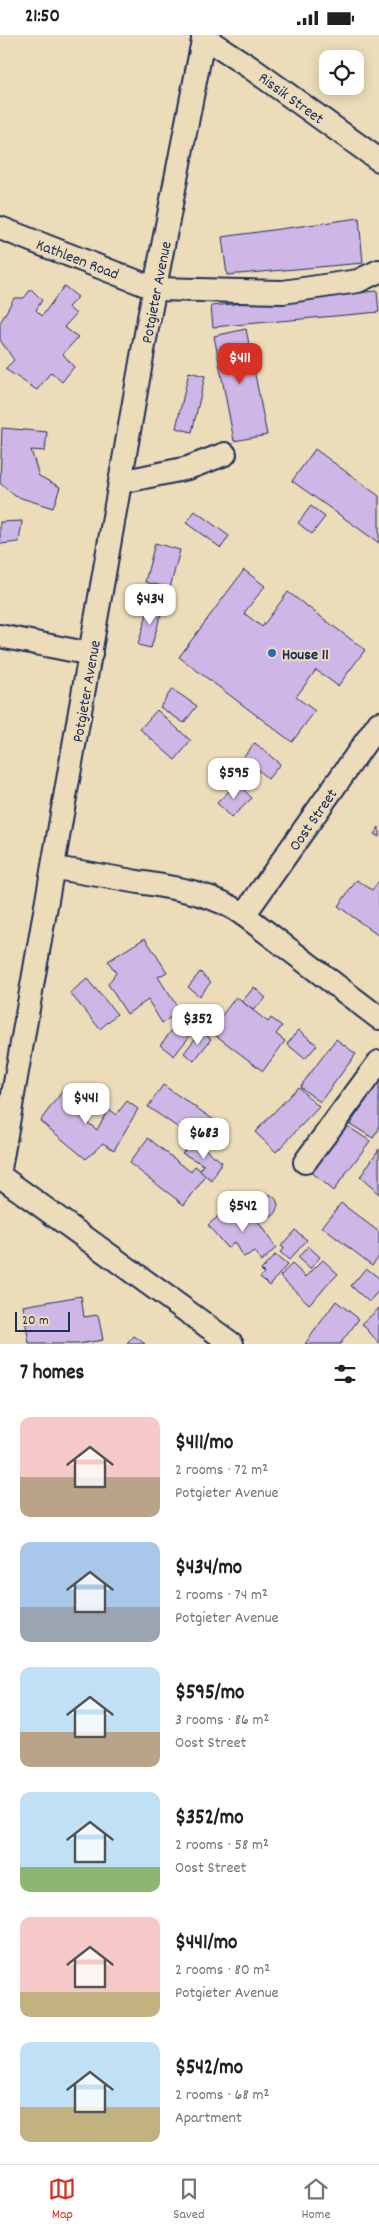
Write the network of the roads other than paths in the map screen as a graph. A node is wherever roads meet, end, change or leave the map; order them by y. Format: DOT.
graph roads {
  1 [pos="203,36"];
  2 [pos="379,160"];
  3 [pos="0,228"];
  4 [pos="379,271"];
  5 [pos="156,289"];
  6 [pos="225,454"];
  7 [pos="122,482"];
  8 [pos="0,636"];
  9 [pos="91,654"];
  10 [pos="379,723"];
  11 [pos="54,868"];
  12 [pos="244,915"];
  13 [pos="379,1018"];
  14 [pos="379,1062"];
  15 [pos="305,1162"];
  16 [pos="0,1169"];
  17 [pos="0,1177"];
  18 [pos="232,1344"];
  1 -- 2 [label="street, Rissik Street"];
  1 -- 5 [label="street, Potgieter Avenue"];
  3 -- 5 [label="street, Kathleen Road"];
  4 -- 5 [label="street"];
  5 -- 7 [label="street, Potgieter Avenue"];
  6 -- 7 [label="street"];
  7 -- 9 [label="street, Potgieter Avenue"];
  8 -- 9 [label="street"];
  9 -- 11 [label="street, Potgieter Avenue"];
  10 -- 12 [label="street, Oost Street"];
  11 -- 12 [label="street"];
  11 -- 16 [label="street, Potgieter Avenue"];
  12 -- 13 [label="street"];
  14 -- 15 [label="street"];
  17 -- 18 [label="street"];
}
